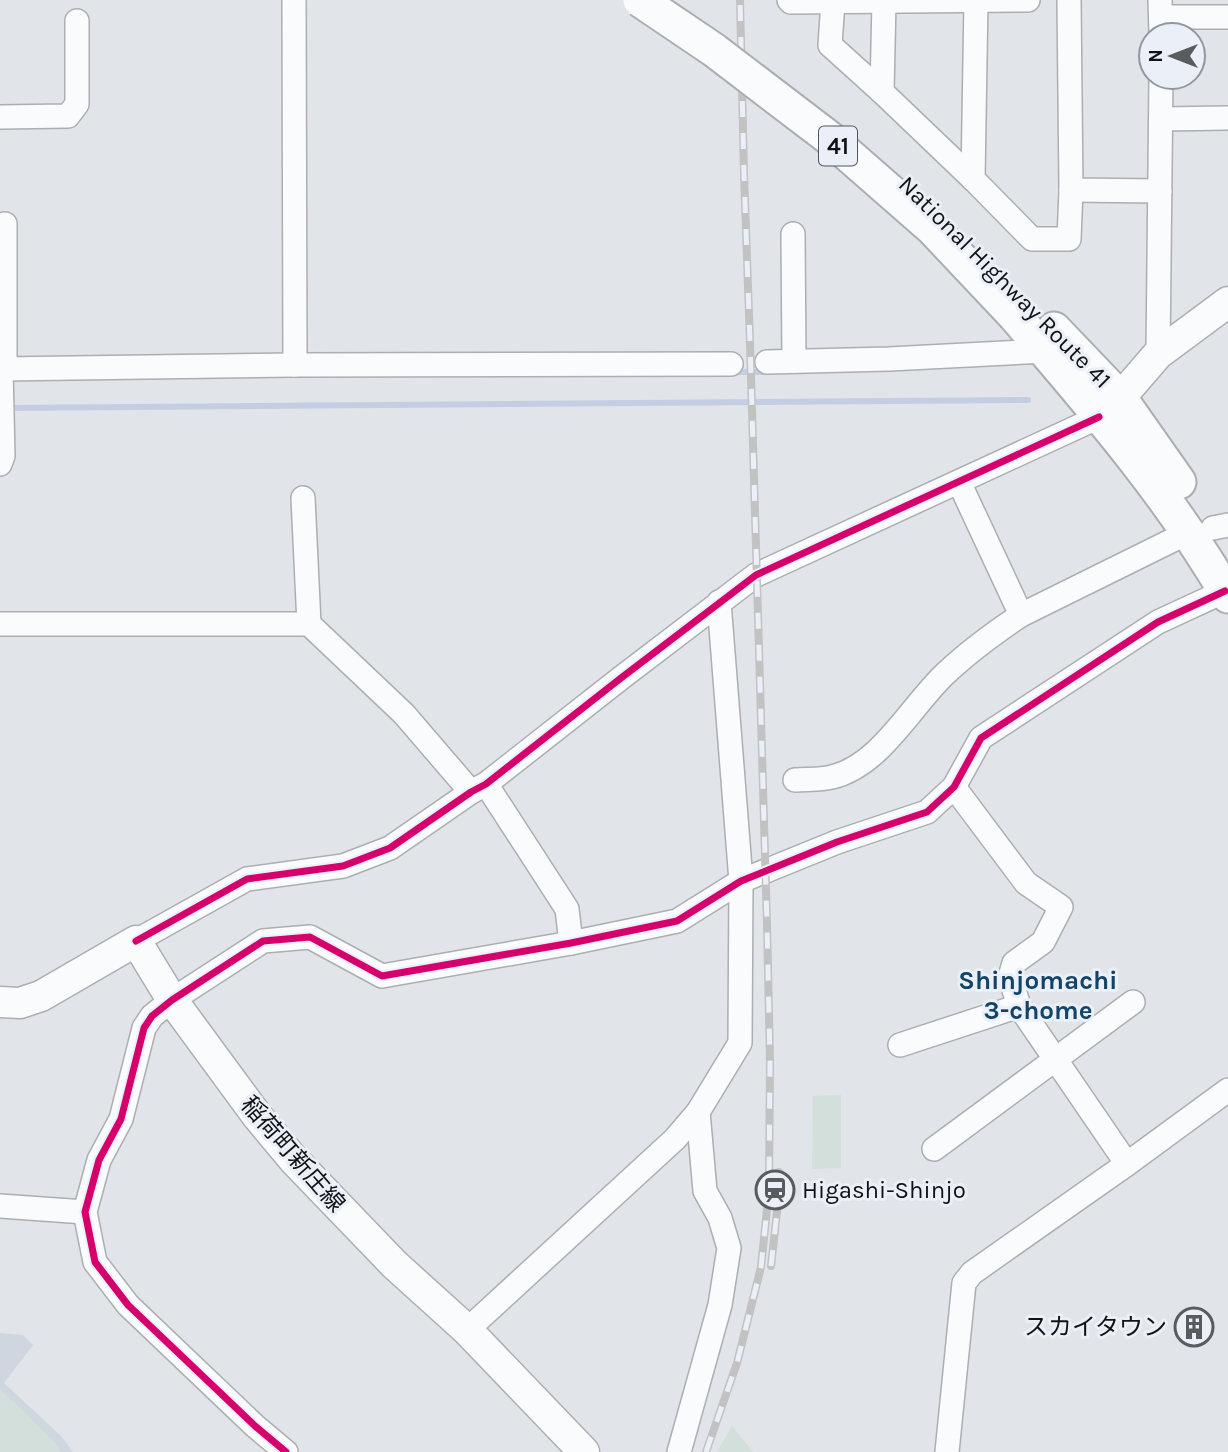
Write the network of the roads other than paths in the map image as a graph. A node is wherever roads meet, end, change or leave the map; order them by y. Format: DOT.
graph roads {
  1 [pos="294,0"];
  2 [pos="640,0"];
  3 [pos="674,0"];
  4 [pos="976,0"];
  5 [pos="989,0"];
  6 [pos="1028,0"];
  7 [pos="1069,0"];
  8 [pos="797,1"];
  9 [pos="833,1"];
  10 [pos="892,1"];
  11 [pos="1161,17"];
  12 [pos="1228,17"];
  13 [pos="77,20"];
  14 [pos="1161,91"];
  15 [pos="882,92"];
  16 [pos="0,117"];
  17 [pos="1228,118"];
  18 [pos="1161,119"];
  19 [pos="973,179"];
  20 [pos="1071,190"];
  21 [pos="1160,191"];
  22 [pos="5,224"];
  23 [pos="793,234"];
  24 [pos="1228,302"];
  25 [pos="1022,308"];
  26 [pos="1045,351"];
  27 [pos="1158,354"];
  28 [pos="794,361"];
  29 [pos="767,362"];
  30 [pos="731,364"];
  31 [pos="295,365"];
  32 [pos="1,371"];
  33 [pos="1109,408"];
  34 [pos="0,464"];
  35 [pos="959,482"];
  36 [pos="303,498"];
  37 [pos="1214,535"];
  38 [pos="1227,594"];
  39 [pos="719,602"];
  40 [pos="1021,615"];
  41 [pos="0,624"];
  42 [pos="309,624"];
  43 [pos="795,780"];
  44 [pos="954,787"];
  45 [pos="479,788"];
  46 [pos="741,881"];
  47 [pos="136,941"];
  48 [pos="571,943"];
  49 [pos="172,1000"];
  50 [pos="0,1002"];
  51 [pos="1133,1002"];
  52 [pos="1019,1006"];
  53 [pos="900,1045"];
  54 [pos="1055,1060"];
  55 [pos="1228,1090"];
  56 [pos="698,1112"];
  57 [pos="934,1149"];
  58 [pos="1127,1164"];
  59 [pos="0,1206"];
  60 [pos="85,1212"];
  61 [pos="467,1330"];
  62 [pos="286,1452"];
  63 [pos="584,1452"];
  64 [pos="679,1452"];
  65 [pos="947,1452"];
  1 -- 31 [label="street"];
  2 -- 25 [label="highway, National Highway Route 41 / 41, bridge"];
  3 -- 25 [label="highway, National Highway Route 41 / 41"];
  4 -- 5 [label="street"];
  4 -- 10 [label="street"];
  4 -- 19 [label="street"];
  5 -- 6 [label="street"];
  7 -- 20 [label="street"];
  8 -- 9 [label="street"];
  9 -- 10 [label="street"];
  9 -- 15 [label="street"];
  10 -- 15 [label="street"];
  11 -- 12 [label="street"];
  13 -- 16 [label="street"];
  14 -- 18 [label="street"];
  15 -- 19 [label="street"];
  17 -- 18 [label="street"];
  18 -- 21 [label="street"];
  19 -- 20 [label="street"];
  20 -- 21 [label="street"];
  21 -- 27 [label="street"];
  22 -- 32 [label="street"];
  23 -- 28 [label="street"];
  24 -- 27 [label="main road"];
  25 -- 26 [label="highway, National Highway Route 41 / 41"];
  25 -- 33 [label="highway, National Highway Route 41 / 41"];
  26 -- 28 [label="street"];
  26 -- 33 [label="highway, National Highway Route 41 / 41"];
  27 -- 33 [label="main road"];
  28 -- 29 [label="street"];
  30 -- 31 [label="street"];
  31 -- 32 [label="street"];
  32 -- 34 [label="street"];
  33 -- 35 [label="street"];
  33 -- 37 [label="highway, National Highway Route 41 / 41"];
  35 -- 39 [label="street"];
  35 -- 40 [label="street"];
  36 -- 42 [label="street"];
  37 -- 38 [label="highway, National Highway Route 41 / 41"];
  37 -- 40 [label="street"];
  38 -- 44 [label="street"];
  39 -- 45 [label="street"];
  39 -- 46 [label="street"];
  40 -- 43 [label="street"];
  41 -- 42 [label="street"];
  42 -- 45 [label="street"];
  44 -- 46 [label="street"];
  44 -- 52 [label="street"];
  45 -- 47 [label="street"];
  45 -- 48 [label="street"];
  46 -- 48 [label="street"];
  46 -- 56 [label="street"];
  47 -- 49 [label="main road, 稲荷町新庄線"];
  47 -- 50 [label="main road"];
  48 -- 49 [label="street"];
  49 -- 60 [label="street"];
  49 -- 61 [label="main road, 稲荷町新庄線"];
  51 -- 54 [label="street"];
  52 -- 53 [label="street"];
  52 -- 54 [label="street"];
  54 -- 57 [label="street"];
  54 -- 58 [label="street"];
  55 -- 58 [label="street"];
  56 -- 61 [label="street"];
  56 -- 64 [label="street"];
  58 -- 65 [label="street"];
  59 -- 60 [label="street"];
  60 -- 62 [label="street"];
  61 -- 63 [label="main road, 稲荷町新庄線"];
}
